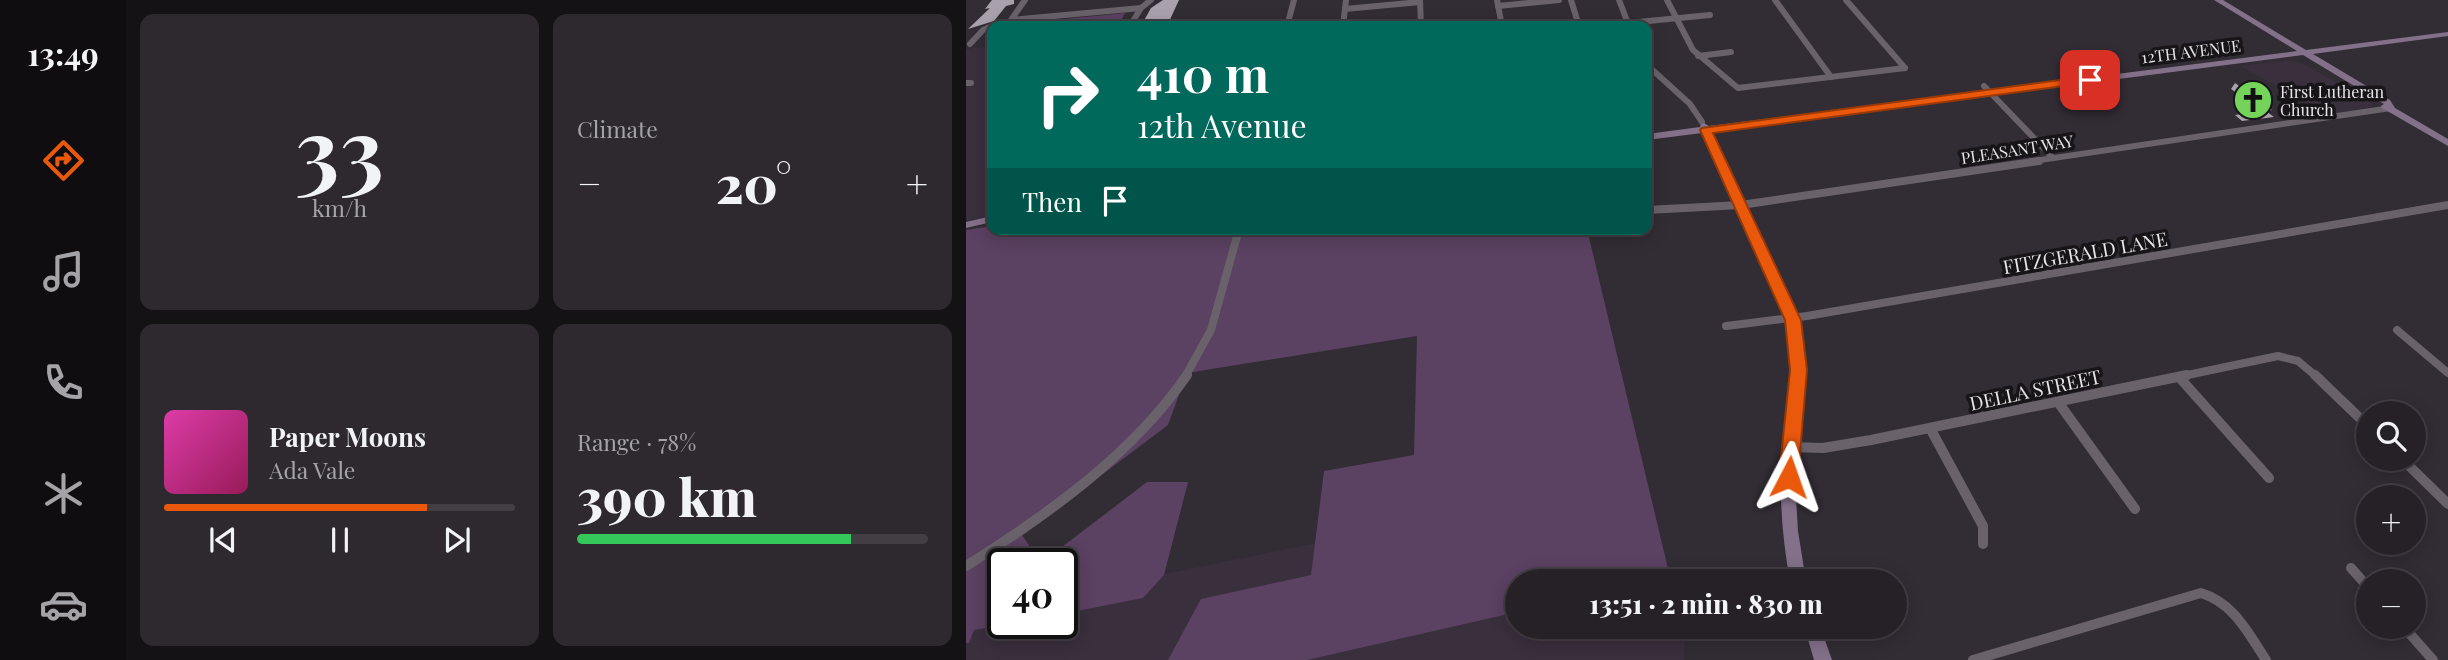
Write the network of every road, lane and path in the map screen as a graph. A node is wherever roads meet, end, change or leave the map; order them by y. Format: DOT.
graph roads {
  1 [pos="1025,0"];
  2 [pos="1151,0"];
  3 [pos="1294,0"];
  4 [pos="1346,0"];
  5 [pos="1559,0"];
  6 [pos="1571,0"];
  7 [pos="1619,0"];
  8 [pos="1667,0"];
  9 [pos="1775,0"];
  10 [pos="1846,0"];
  11 [pos="2218,0"];
  12 [pos="1420,1"];
  13 [pos="1498,3"];
  14 [pos="1140,8"];
  15 [pos="1345,9"];
  16 [pos="1710,15"];
  17 [pos="1677,18"];
  18 [pos="1011,20"];
  19 [pos="1008,21"];
  20 [pos="1133,21"];
  21 [pos="1288,21"];
  22 [pos="1344,21"];
  23 [pos="1421,21"];
  24 [pos="1501,21"];
  25 [pos="1577,21"];
  26 [pos="1627,21"];
  27 [pos="1652,22"];
  28 [pos="987,28"];
  29 [pos="2448,28"];
  30 [pos="2448,34"];
  31 [pos="970,44"];
  32 [pos="2300,51"];
  33 [pos="1731,52"];
  34 [pos="1698,56"];
  35 [pos="1652,70"];
  36 [pos="1831,78"];
  37 [pos="1987,90"];
  38 [pos="2391,108"];
  39 [pos="1704,126"];
  40 [pos="1652,130"];
  41 [pos="1652,136"];
  42 [pos="2448,143"];
  43 [pos="2053,158"];
  44 [pos="1741,205"];
  45 [pos="2448,205"];
  46 [pos="1652,210"];
  47 [pos="987,219"];
  48 [pos="966,225"];
  49 [pos="987,225"];
  50 [pos="1237,235"];
  51 [pos="1792,317"];
  52 [pos="1726,326"];
  53 [pos="2397,330"];
  54 [pos="2448,373"];
  55 [pos="2179,377"];
  56 [pos="2058,402"];
  57 [pos="2356,414"];
  58 [pos="1930,428"];
  59 [pos="1790,447"];
  60 [pos="2414,471"];
  61 [pos="2269,478"];
  62 [pos="2448,504"];
  63 [pos="2135,509"];
  64 [pos="1983,544"];
  65 [pos="966,566"];
  66 [pos="2351,568"];
  67 [pos="1796,569"];
  68 [pos="2356,574"];
  69 [pos="1816,639"];
  70 [pos="2414,639"];
  71 [pos="1823,660"];
  72 [pos="1973,660"];
  73 [pos="2266,660"];
  74 [pos="2433,660"];
  1 -- 18 [label="street"];
  2 -- 14 [label="street"];
  3 -- 21 [label="street"];
  4 -- 15 [label="street"];
  5 -- 13 [label="street"];
  6 -- 25 [label="street"];
  7 -- 26 [label="street"];
  8 -- 17 [label="street"];
  9 -- 36 [label="street"];
  10 -- 36 [label="street"];
  11 -- 32 [label="street"];
  12 -- 15 [label="street"];
  12 -- 23 [label="street"];
  13 -- 24 [label="street"];
  14 -- 18 [label="street"];
  14 -- 20 [label="street"];
  15 -- 22 [label="street"];
  16 -- 17 [label="street"];
  17 -- 27 [label="street"];
  17 -- 34 [label="street"];
  18 -- 19 [label="street"];
  28 -- 31 [label="street"];
  29 -- 32 [label="street, 12TH AVENUE"];
  30 -- 32 [label="street, 12TH AVENUE"];
  32 -- 37 [label="street, 12TH AVENUE"];
  32 -- 38 [label="street"];
  33 -- 34 [label="street"];
  34 -- 36 [label="street"];
  35 -- 39 [label="street"];
  37 -- 39 [label="street, 12TH AVENUE"];
  37 -- 43 [label="street"];
  38 -- 42 [label="street"];
  38 -- 43 [label="street, PLEASANT WAY"];
  39 -- 40 [label="street, 12TH AVENUE"];
  39 -- 41 [label="street, 12TH AVENUE"];
  39 -- 44 [label="street"];
  43 -- 44 [label="street, PLEASANT WAY"];
  44 -- 46 [label="street, PLEASANT WAY"];
  44 -- 51 [label="street"];
  45 -- 51 [label="street, FITZGERALD LANE"];
  47 -- 48 [label="street"];
  48 -- 49 [label="street"];
  50 -- 65 [label="street"];
  51 -- 52 [label="street, FITZGERALD LANE"];
  51 -- 59 [label="street"];
  53 -- 54 [label="street"];
  55 -- 56 [label="street, DELLA STREET"];
  55 -- 57 [label="street, DELLA STREET"];
  55 -- 61 [label="street"];
  56 -- 58 [label="street, DELLA STREET"];
  56 -- 63 [label="street"];
  58 -- 59 [label="street, DELLA STREET"];
  58 -- 64 [label="street"];
  59 -- 67 [label="street"];
  60 -- 62 [label="street"];
  66 -- 68 [label="street"];
  69 -- 71 [label="street"];
  70 -- 74 [label="street"];
  72 -- 73 [label="street"];
}
